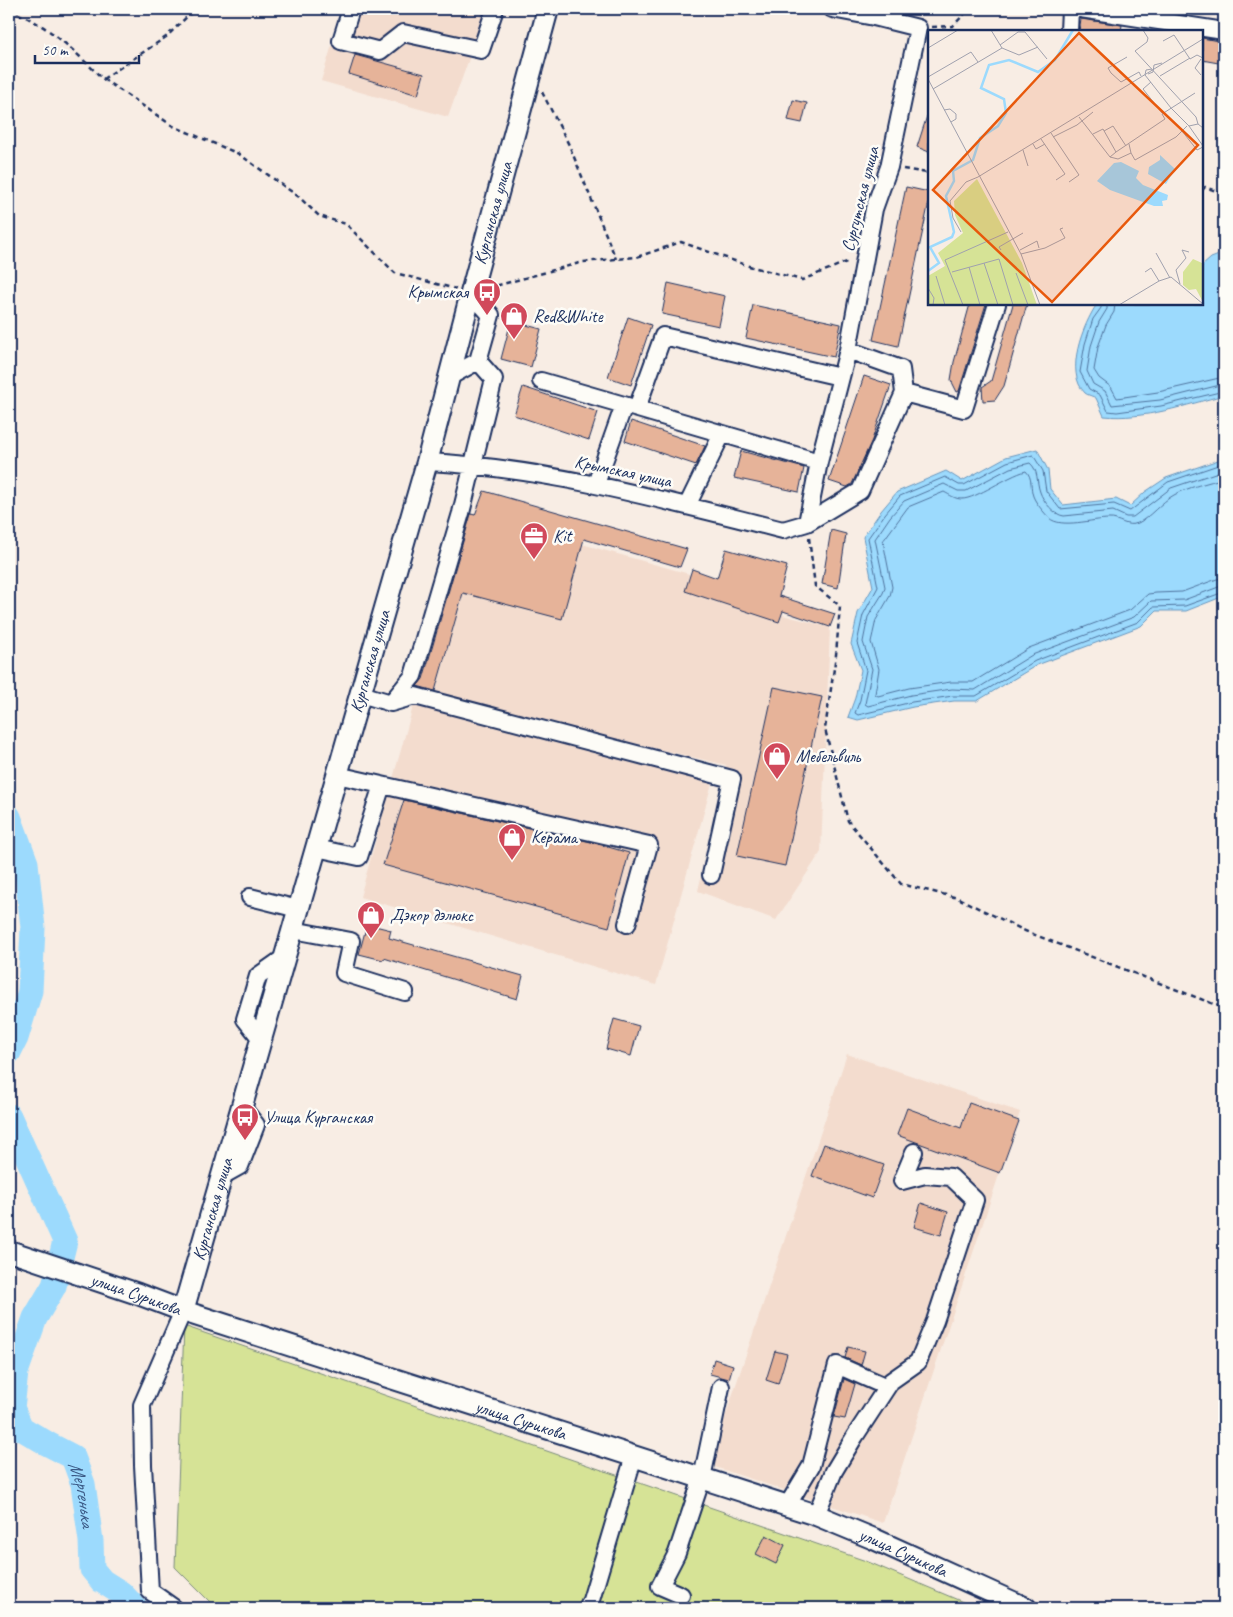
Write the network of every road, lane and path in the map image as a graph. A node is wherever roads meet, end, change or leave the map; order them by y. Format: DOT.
graph roads {
  1 [pos="195,9"];
  2 [pos="351,9"];
  3 [pos="495,9"];
  4 [pos="548,9"];
  5 [pos="832,9"];
  6 [pos="969,9"];
  7 [pos="1070,9"];
  8 [pos="1081,9"];
  9 [pos="9,11"];
  10 [pos="874,13"];
  11 [pos="918,28"];
  12 [pos="1069,30"];
  13 [pos="1224,31"];
  14 [pos="103,80"];
  15 [pos="529,81"];
  16 [pos="890,167"];
  17 [pos="928,174"];
  18 [pos="1203,189"];
  19 [pos="1224,194"];
  20 [pos="866,254"];
  21 [pos="616,259"];
  22 [pos="470,293"];
  23 [pos="997,305"];
  24 [pos="848,350"];
  25 [pos="478,361"];
  26 [pos="449,377"];
  27 [pos="840,377"];
  28 [pos="541,381"];
  29 [pos="904,393"];
  30 [pos="630,406"];
  31 [pos="722,434"];
  32 [pos="427,462"];
  33 [pos="819,462"];
  34 [pos="473,464"];
  35 [pos="596,484"];
  36 [pos="687,506"];
  37 [pos="807,523"];
  38 [pos="360,694"];
  39 [pos="391,703"];
  40 [pos="337,775"];
  41 [pos="382,785"];
  42 [pos="316,848"];
  43 [pos="711,874"];
  44 [pos="250,897"];
  45 [pos="298,909"];
  46 [pos="627,924"];
  47 [pos="293,930"];
  48 [pos="405,992"];
  49 [pos="1224,1008"];
  50 [pos="914,1152"];
  51 [pos="9,1251"];
  52 [pos="183,1311"];
  53 [pos="721,1387"];
  54 [pos="887,1387"];
  55 [pos="634,1456"];
  56 [pos="702,1478"];
  57 [pos="787,1506"];
  58 [pos="816,1515"];
  59 [pos="681,1595"];
  60 [pos="174,1608"];
  61 [pos="587,1608"];
  62 [pos="1026,1608"];
  1 -- 14 [label="path"];
  2 -- 3 [label="street"];
  4 -- 15 [label="main road, Курганская улица"];
  5 -- 10 [label="street"];
  6 -- 11 [label="path"];
  7 -- 12 [label="street"];
  8 -- 13 [label="street"];
  9 -- 14 [label="path"];
  10 -- 11 [label="street"];
  11 -- 16 [label="street, Сургутская улица"];
  14 -- 22 [label="path"];
  15 -- 21 [label="path"];
  15 -- 22 [label="main road, Курганская улица"];
  16 -- 17 [label="path"];
  16 -- 20 [label="street, Сургутская улица"];
  18 -- 19 [label="path"];
  20 -- 21 [label="path"];
  20 -- 24 [label="street, Сургутская улица"];
  21 -- 22 [label="path"];
  22 -- 25 [label="street"];
  22 -- 26 [label="main road, Курганская улица"];
  23 -- 29 [label="street"];
  24 -- 27 [label="street, Сургутская улица"];
  24 -- 29 [label="street"];
  25 -- 26 [label="street"];
  25 -- 34 [label="street"];
  26 -- 32 [label="main road, Курганская улица"];
  27 -- 30 [label="street"];
  27 -- 33 [label="street, Сургутская улица"];
  28 -- 30 [label="street"];
  29 -- 37 [label="street, Крымская улица"];
  30 -- 31 [label="street"];
  30 -- 35 [label="street"];
  31 -- 33 [label="street"];
  31 -- 36 [label="street"];
  32 -- 34 [label="street, Крымская улица"];
  32 -- 38 [label="main road, Курганская улица"];
  33 -- 37 [label="street, Сургутская улица"];
  34 -- 35 [label="street, Крымская улица"];
  34 -- 39 [label="street"];
  35 -- 36 [label="street, Крымская улица"];
  36 -- 37 [label="street, Крымская улица"];
  37 -- 49 [label="path"];
  38 -- 39 [label="street"];
  38 -- 40 [label="main road, Курганская улица"];
  39 -- 43 [label="street"];
  40 -- 41 [label="street"];
  40 -- 42 [label="main road, Курганская улица"];
  41 -- 42 [label="street"];
  41 -- 46 [label="street"];
  42 -- 45 [label="main road, Курганская улица"];
  44 -- 45 [label="street"];
  45 -- 47 [label="main road, Курганская улица"];
  47 -- 48 [label="street"];
  47 -- 52 [label="main road, Курганская улица"];
  50 -- 54 [label="street"];
  51 -- 52 [label="main road, улица Сурикова"];
  52 -- 55 [label="main road, улица Сурикова"];
  52 -- 60 [label="street"];
  53 -- 56 [label="street"];
  54 -- 57 [label="street"];
  54 -- 58 [label="street"];
  55 -- 56 [label="main road, улица Сурикова"];
  55 -- 61 [label="street"];
  56 -- 57 [label="main road, улица Сурикова"];
  56 -- 59 [label="street"];
  57 -- 58 [label="main road, улица Сурикова"];
  58 -- 62 [label="main road, улица Сурикова"];
}
